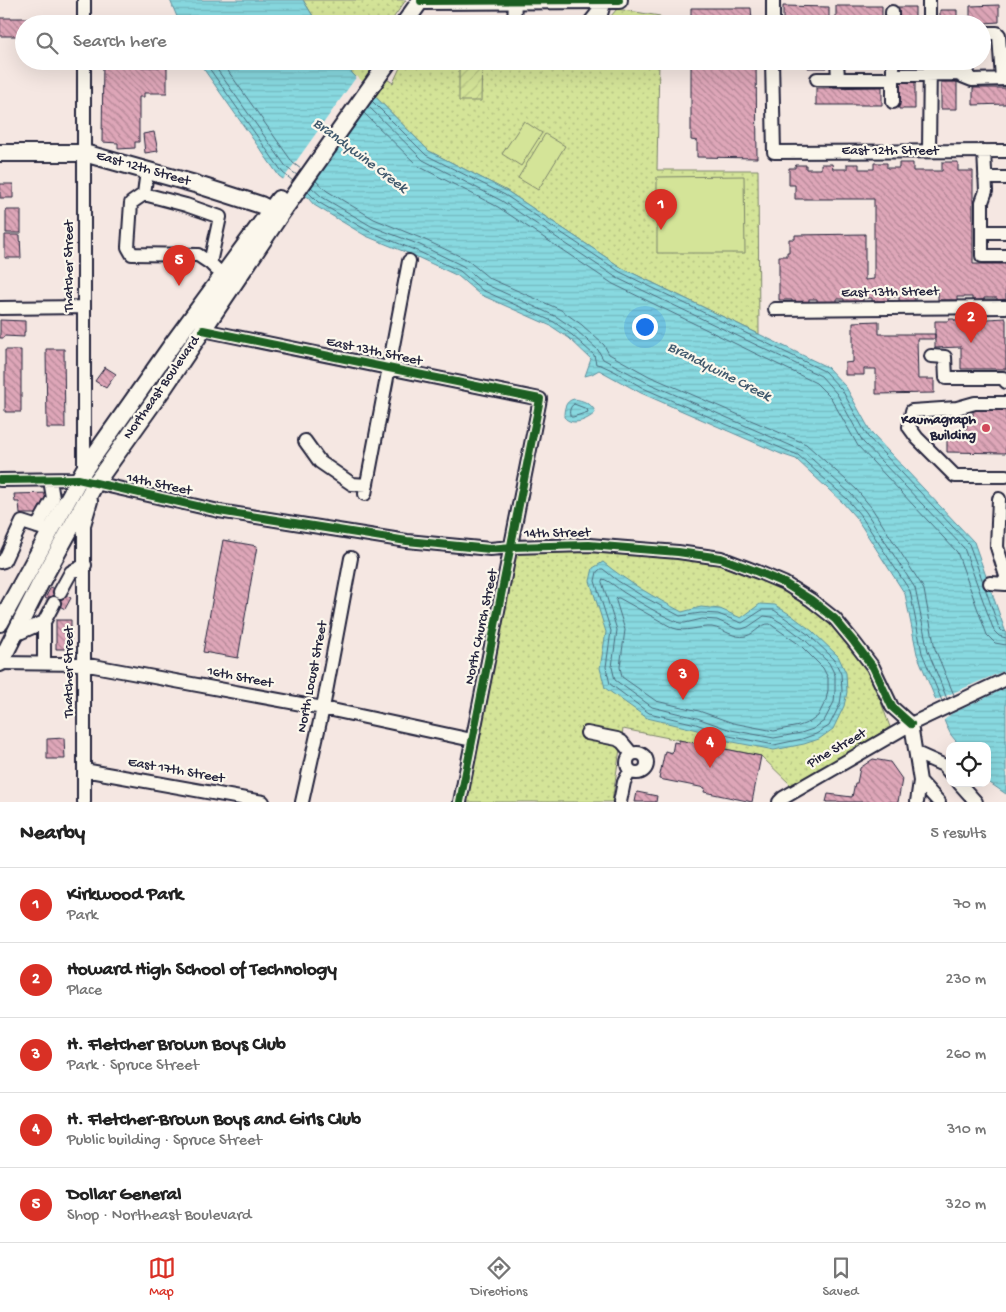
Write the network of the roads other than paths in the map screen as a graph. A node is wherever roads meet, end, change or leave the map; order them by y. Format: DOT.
graph roads {
  1 [pos="84,0"];
  2 [pos="421,0"];
  3 [pos="515,0"];
  4 [pos="603,0"];
  5 [pos="618,0"];
  6 [pos="773,0"];
  7 [pos="929,0"];
  8 [pos="84,15"];
  9 [pos="410,15"];
  10 [pos="514,15"];
  11 [pos="598,15"];
  12 [pos="772,15"];
  13 [pos="929,15"];
  14 [pos="1002,33"];
  15 [pos="84,70"];
  16 [pos="375,70"];
  17 [pos="772,70"];
  18 [pos="838,70"];
  19 [pos="893,70"];
  20 [pos="919,70"];
  21 [pos="930,70"];
  22 [pos="939,70"];
  23 [pos="968,70"];
  24 [pos="893,75"];
  25 [pos="838,78"];
  26 [pos="968,78"];
  27 [pos="817,79"];
  28 [pos="1004,79"];
  29 [pos="893,102"];
  30 [pos="929,151"];
  31 [pos="984,151"];
  32 [pos="1006,151"];
  33 [pos="0,153"];
  34 [pos="84,153"];
  35 [pos="147,171"];
  36 [pos="985,178"];
  37 [pos="1006,178"];
  38 [pos="144,194"];
  39 [pos="275,212"];
  40 [pos="982,232"];
  41 [pos="1006,232"];
  42 [pos="1006,256"];
  43 [pos="408,261"];
  44 [pos="210,263"];
  45 [pos="224,274"];
  46 [pos="84,306"];
  47 [pos="1006,307"];
  48 [pos="0,308"];
  49 [pos="775,310"];
  50 [pos="203,330"];
  51 [pos="931,356"];
  52 [pos="388,368"];
  53 [pos="1006,382"];
  54 [pos="540,399"];
  55 [pos="1006,403"];
  56 [pos="305,441"];
  57 [pos="81,475"];
  58 [pos="1006,476"];
  59 [pos="0,480"];
  60 [pos="50,480"];
  61 [pos="101,485"];
  62 [pos="1000,499"];
  63 [pos="59,501"];
  64 [pos="1002,521"];
  65 [pos="43,529"];
  66 [pos="511,547"];
  67 [pos="350,558"];
  68 [pos="0,562"];
  69 [pos="85,565"];
  70 [pos="1006,576"];
  71 [pos="990,583"];
  72 [pos="1006,584"];
  73 [pos="44,622"];
  74 [pos="0,623"];
  75 [pos="14,634"];
  76 [pos="0,663"];
  77 [pos="44,664"];
  78 [pos="83,664"];
  79 [pos="1006,679"];
  80 [pos="322,708"];
  81 [pos="912,724"];
  82 [pos="587,733"];
  83 [pos="472,740"];
  84 [pos="916,753"];
  85 [pos="632,754"];
  86 [pos="946,768"];
  87 [pos="84,770"];
  88 [pos="630,771"];
  89 [pos="920,781"];
  90 [pos="963,787"];
  91 [pos="84,802"];
  92 [pos="263,802"];
  93 [pos="302,802"];
  94 [pos="460,802"];
  95 [pos="620,802"];
  96 [pos="779,802"];
  97 [pos="917,802"];
  98 [pos="939,802"];
  99 [pos="976,802"];
  1 -- 8 [label="street"];
  2 -- 3 [label="main road"];
  2 -- 9 [label="main road"];
  3 -- 4 [label="main road"];
  3 -- 10 [label="street"];
  4 -- 5 [label="main road"];
  4 -- 11 [label="main road"];
  6 -- 12 [label="street"];
  7 -- 13 [label="street"];
  14 -- 28 [label="street"];
  15 -- 34 [label="street, Thatcher Street"];
  16 -- 39 [label="main road, Northeast Boulevard"];
  17 -- 30 [label="street, East 12th Street"];
  18 -- 25 [label="street"];
  19 -- 24 [label="street"];
  20 -- 24 [label="street"];
  21 -- 30 [label="street"];
  22 -- 26 [label="street"];
  23 -- 26 [label="street"];
  24 -- 25 [label="street"];
  24 -- 29 [label="street"];
  25 -- 27 [label="street"];
  26 -- 28 [label="street"];
  30 -- 31 [label="street, East 12th Street"];
  31 -- 32 [label="street, East 12th Street"];
  31 -- 36 [label="street"];
  33 -- 34 [label="main road, East 12th Street"];
  34 -- 35 [label="main road, East 12th Street"];
  34 -- 46 [label="street, Thatcher Street"];
  35 -- 38 [label="street"];
  35 -- 39 [label="main road, East 12th Street"];
  36 -- 37 [label="street"];
  36 -- 40 [label="street"];
  38 -- 44 [label="street"];
  38 -- 44 [label="street"];
  39 -- 45 [label="main road, Northeast Boulevard"];
  39 -- 50 [label="main road, Northeast Boulevard"];
  40 -- 41 [label="street"];
  40 -- 42 [label="street"];
  43 -- 52 [label="street"];
  44 -- 45 [label="street"];
  45 -- 57 [label="main road, Northeast Boulevard"];
  46 -- 48 [label="street"];
  46 -- 57 [label="street, Thatcher Street"];
  47 -- 49 [label="street, East 13th Street"];
  50 -- 52 [label="street, East 13th Street"];
  50 -- 61 [label="main road, Northeast Boulevard"];
  51 -- 53 [label="street"];
  52 -- 54 [label="street, East 13th Street"];
  52 -- 56 [label="street"];
  54 -- 66 [label="street, North Church Street"];
  55 -- 58 [label="street"];
  57 -- 60 [label="street, 14th Street"];
  57 -- 61 [label="street, 14th Street"];
  57 -- 63 [label="main road, Northeast Boulevard"];
  59 -- 60 [label="street, 14th Street"];
  60 -- 63 [label="street"];
  61 -- 66 [label="street, 14th Street"];
  61 -- 69 [label="street, Thatcher Street"];
  61 -- 75 [label="main road, Northeast Boulevard"];
  62 -- 64 [label="street"];
  63 -- 65 [label="main road, Northeast Boulevard"];
  64 -- 70 [label="street"];
  65 -- 68 [label="street"];
  65 -- 74 [label="main road, Northeast Boulevard"];
  66 -- 81 [label="street, 14th Street"];
  66 -- 83 [label="street, North Church Street"];
  67 -- 80 [label="street, North Locust Street"];
  69 -- 73 [label="street"];
  69 -- 78 [label="street, Thatcher Street"];
  71 -- 72 [label="street"];
  73 -- 75 [label="street"];
  73 -- 77 [label="street"];
  75 -- 76 [label="main road, Northeast Boulevard"];
  76 -- 77 [label="street, 16th Street"];
  77 -- 78 [label="street, 16th Street"];
  78 -- 80 [label="street, 16th Street"];
  78 -- 87 [label="street, Thatcher Street"];
  79 -- 81 [label="street, Pine Street"];
  80 -- 83 [label="street, 16th Street"];
  80 -- 93 [label="street, North Locust Street"];
  81 -- 84 [label="street"];
  81 -- 96 [label="street, Pine Street"];
  82 -- 85 [label="street"];
  83 -- 94 [label="street, North Church Street"];
  84 -- 86 [label="street"];
  84 -- 89 [label="street"];
  85 -- 88 [label="street"];
  85 -- 88 [label="street"];
  87 -- 91 [label="street, Thatcher Street"];
  87 -- 92 [label="street, East 17th Street"];
  88 -- 95 [label="street"];
  89 -- 97 [label="street"];
  89 -- 98 [label="street"];
  90 -- 99 [label="street"];
}
